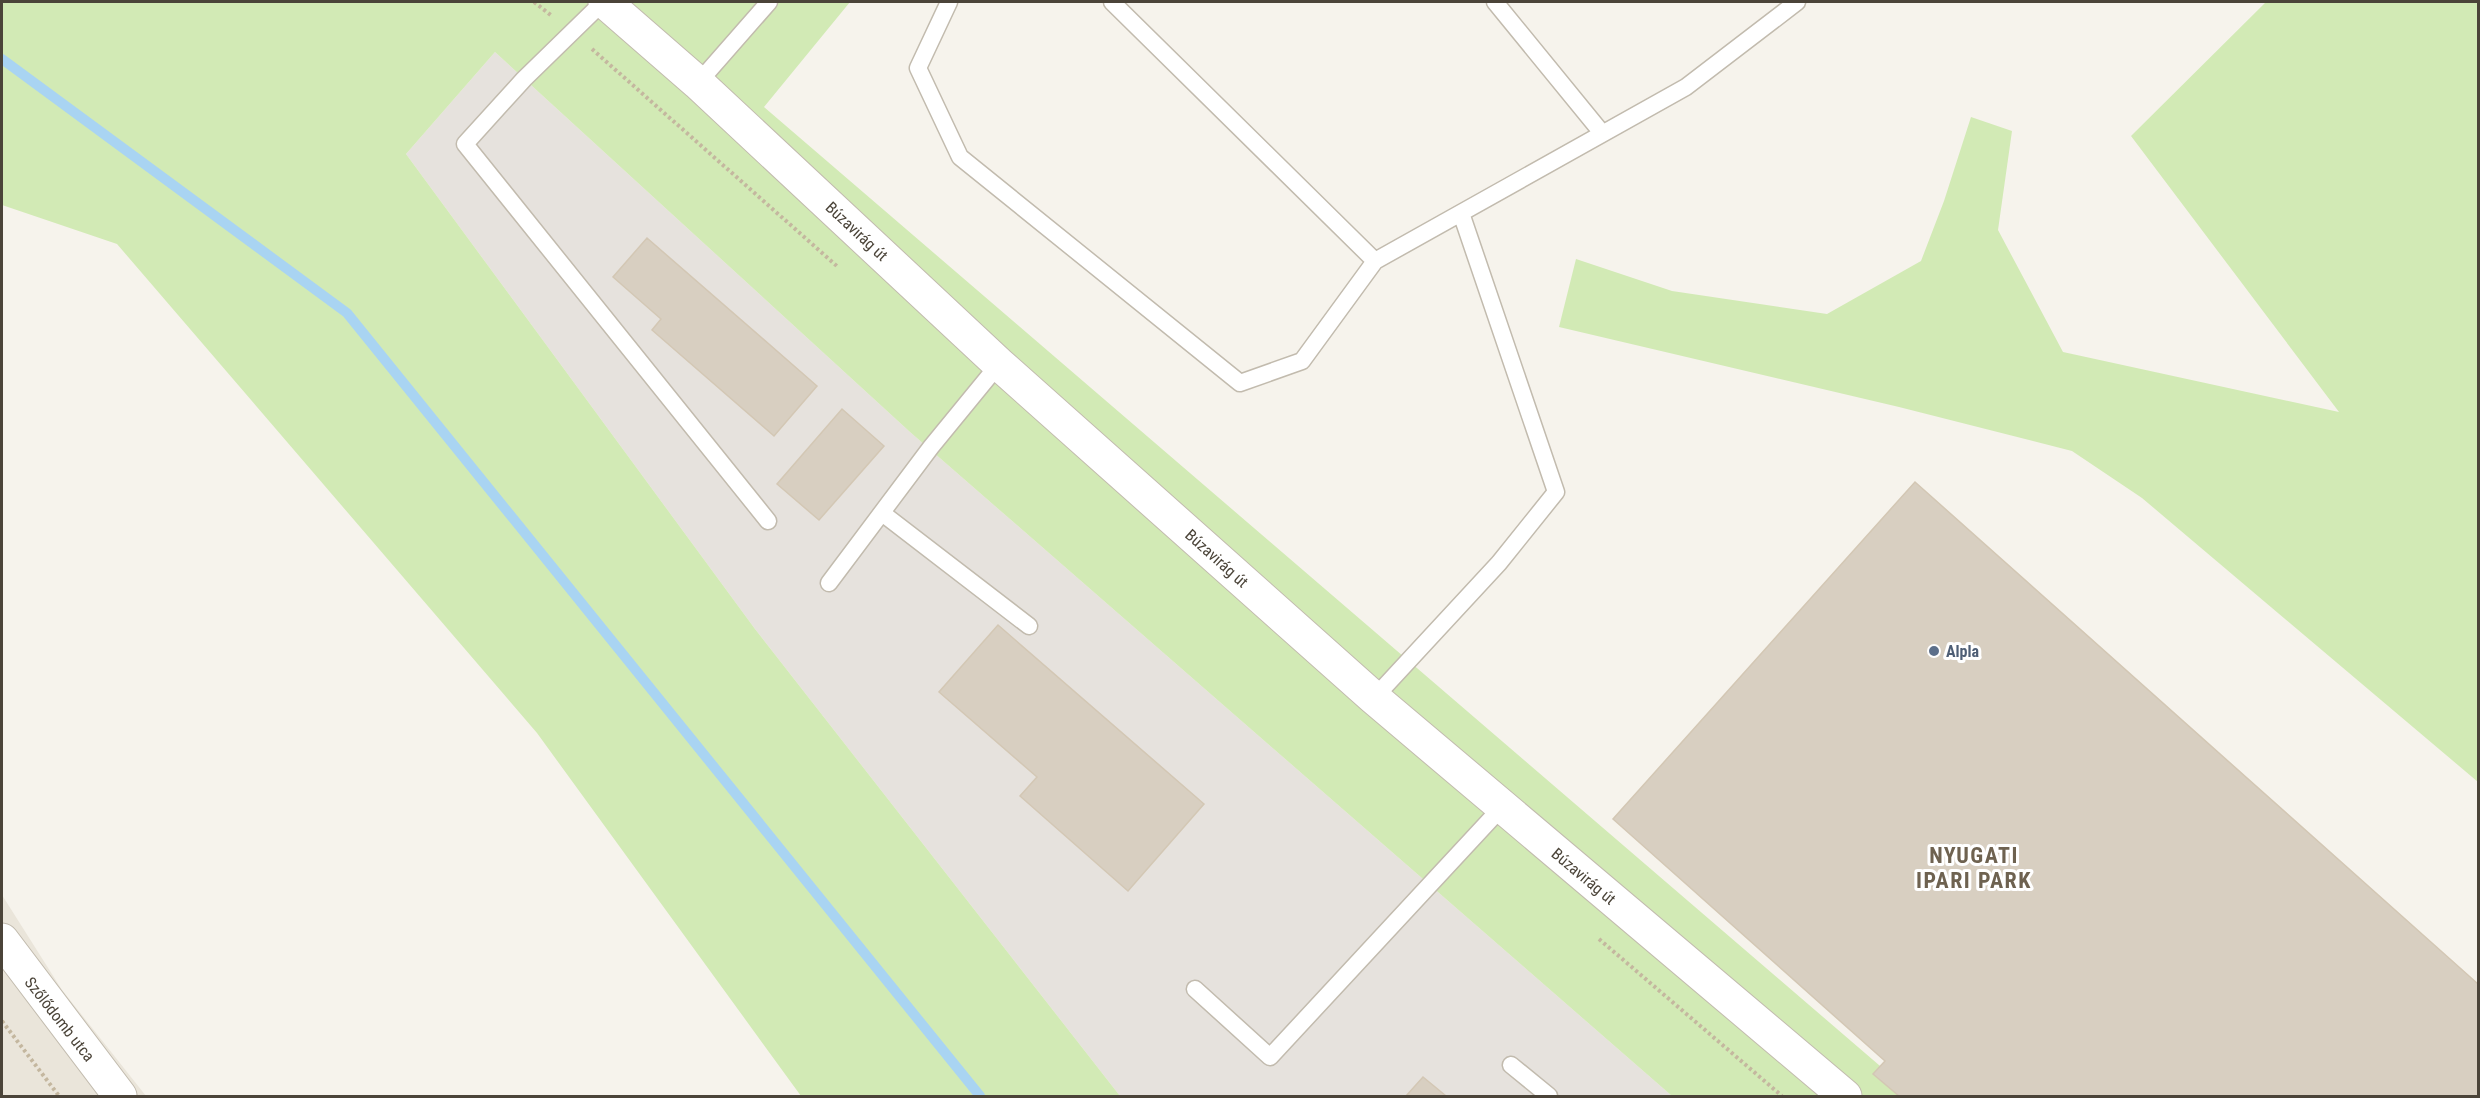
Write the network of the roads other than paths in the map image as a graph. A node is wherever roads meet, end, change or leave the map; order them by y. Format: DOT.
graph roads {
  1 [pos="604,2"];
  2 [pos="769,2"];
  3 [pos="949,2"];
  4 [pos="1112,2"];
  5 [pos="1495,2"];
  6 [pos="1797,2"];
  7 [pos="698,83"];
  8 [pos="1602,133"];
  9 [pos="1461,213"];
  10 [pos="1375,261"];
  11 [pos="999,364"];
  12 [pos="882,513"];
  13 [pos="768,521"];
  14 [pos="829,583"];
  15 [pos="1029,626"];
  16 [pos="1374,698"];
  17 [pos="1502,807"];
  18 [pos="2,940"];
  19 [pos="1195,988"];
  20 [pos="1511,1065"];
  21 [pos="120,1096"];
  22 [pos="1549,1096"];
  23 [pos="1845,1096"];
  1 -- 7 [label="street, Búzavirág út"];
  1 -- 13 [label="lane"];
  2 -- 7 [label="lane"];
  3 -- 10 [label="lane"];
  4 -- 10 [label="lane"];
  5 -- 8 [label="lane"];
  6 -- 8 [label="lane"];
  7 -- 11 [label="street, Búzavirág út"];
  8 -- 9 [label="lane"];
  9 -- 10 [label="lane"];
  9 -- 16 [label="lane"];
  11 -- 12 [label="lane"];
  11 -- 16 [label="street, Búzavirág út"];
  12 -- 14 [label="lane"];
  12 -- 15 [label="lane"];
  16 -- 17 [label="street, Búzavirág út"];
  17 -- 19 [label="lane"];
  17 -- 23 [label="street, Búzavirág út"];
  18 -- 21 [label="street, Szőlődomb utca"];
  20 -- 22 [label="lane"];
}
